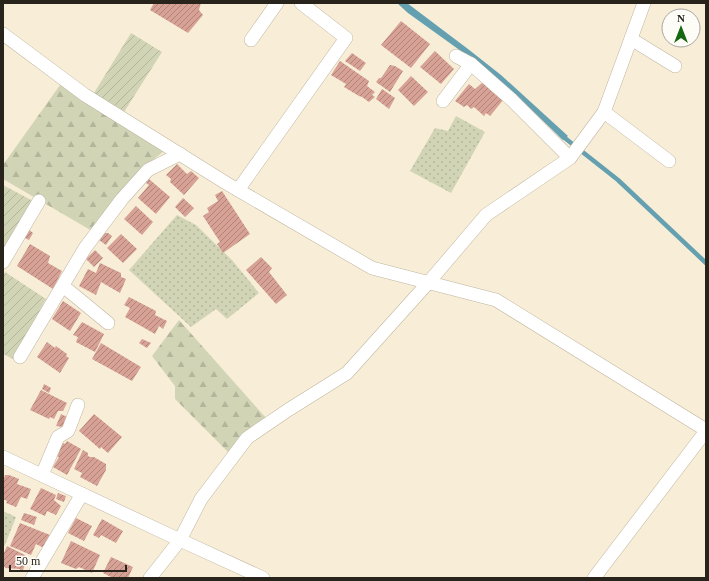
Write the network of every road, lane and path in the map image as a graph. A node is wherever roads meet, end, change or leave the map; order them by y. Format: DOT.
graph roads {
  1 [pos="277,3"];
  2 [pos="301,3"];
  3 [pos="644,3"];
  4 [pos="3,34"];
  5 [pos="631,39"];
  6 [pos="251,40"];
  7 [pos="456,56"];
  8 [pos="471,64"];
  9 [pos="675,66"];
  10 [pos="443,101"];
  11 [pos="604,112"];
  12 [pos="180,154"];
  13 [pos="570,158"];
  14 [pos="668,161"];
  15 [pos="238,190"];
  16 [pos="39,201"];
  17 [pos="3,262"];
  18 [pos="428,283"];
  19 [pos="62,286"];
  20 [pos="108,323"];
  21 [pos="20,357"];
  22 [pos="78,405"];
  23 [pos="706,431"];
  24 [pos="3,457"];
  25 [pos="42,475"];
  26 [pos="82,494"];
  27 [pos="180,540"];
  28 [pos="32,578"];
  29 [pos="150,578"];
  30 [pos="263,578"];
  31 [pos="594,578"];
  1 -- 6 [label="street"];
  2 -- 15 [label="street"];
  3 -- 5 [label="street"];
  4 -- 12 [label="street"];
  5 -- 9 [label="street"];
  5 -- 11 [label="street"];
  7 -- 8 [label="street"];
  8 -- 10 [label="street"];
  8 -- 13 [label="street"];
  11 -- 13 [label="street"];
  11 -- 14 [label="street"];
  12 -- 15 [label="street"];
  12 -- 19 [label="street"];
  13 -- 18 [label="street"];
  15 -- 18 [label="street"];
  16 -- 17 [label="street"];
  18 -- 23 [label="street"];
  18 -- 27 [label="street"];
  19 -- 20 [label="street"];
  19 -- 21 [label="street"];
  22 -- 25 [label="street"];
  23 -- 31 [label="street"];
  24 -- 25 [label="street"];
  25 -- 26 [label="street"];
  26 -- 27 [label="street"];
  26 -- 28 [label="street"];
  27 -- 29 [label="street"];
  27 -- 30 [label="street"];
}
